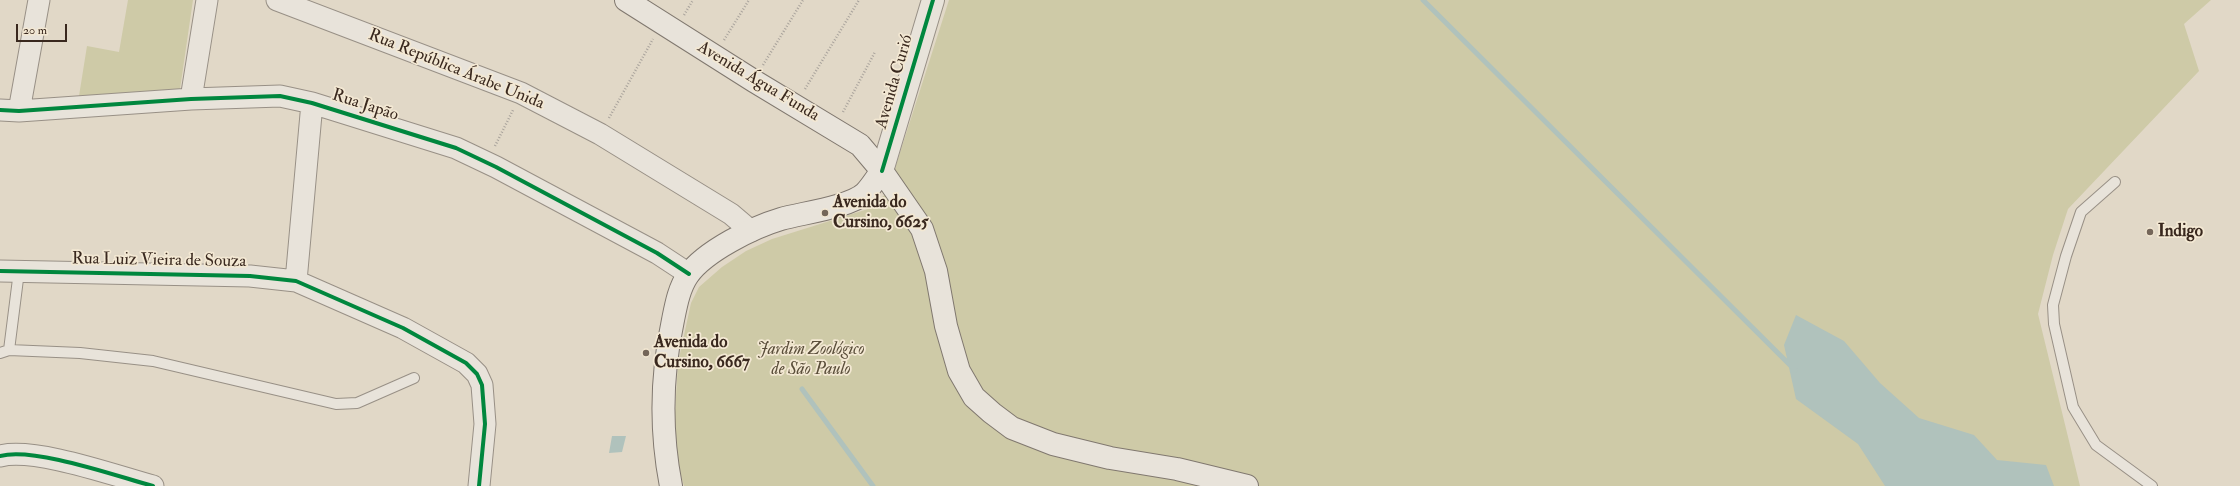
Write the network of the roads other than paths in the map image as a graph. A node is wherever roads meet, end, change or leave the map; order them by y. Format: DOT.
graph roads {
  1 [pos="39,0"];
  2 [pos="207,0"];
  3 [pos="276,0"];
  4 [pos="626,0"];
  5 [pos="933,0"];
  6 [pos="191,99"];
  7 [pos="312,103"];
  8 [pos="10,110"];
  9 [pos="882,172"];
  10 [pos="2115,182"];
  11 [pos="751,231"];
  12 [pos="9,271"];
  13 [pos="689,274"];
  14 [pos="296,282"];
  15 [pos="5,352"];
  16 [pos="414,378"];
  17 [pos="0,456"];
  18 [pos="153,486"];
  19 [pos="479,486"];
  20 [pos="671,486"];
  21 [pos="1247,486"];
  22 [pos="2152,486"];
  1 -- 8 [label="street"];
  2 -- 6 [label="street"];
  3 -- 11 [label="street, Rua República Árabe Unida"];
  4 -- 9 [label="main road, Avenida Água Funda"];
  5 -- 9 [label="main road, Avenida Curió"];
  6 -- 7 [label="street, Rua Japão"];
  6 -- 8 [label="street, Rua Japão"];
  7 -- 13 [label="street, Rua Japão"];
  7 -- 14 [label="street"];
  9 -- 11 [label="main road"];
  9 -- 21 [label="main road, Avenida Água Funda"];
  10 -- 22 [label="lane"];
  11 -- 13 [label="main road"];
  12 -- 14 [label="street, Rua Luiz Vieira de Souza"];
  12 -- 15 [label="lane"];
  13 -- 20 [label="main road"];
  14 -- 19 [label="street, Rua Luiz Vieira de Souza"];
  15 -- 16 [label="lane"];
  17 -- 18 [label="street"];
}
